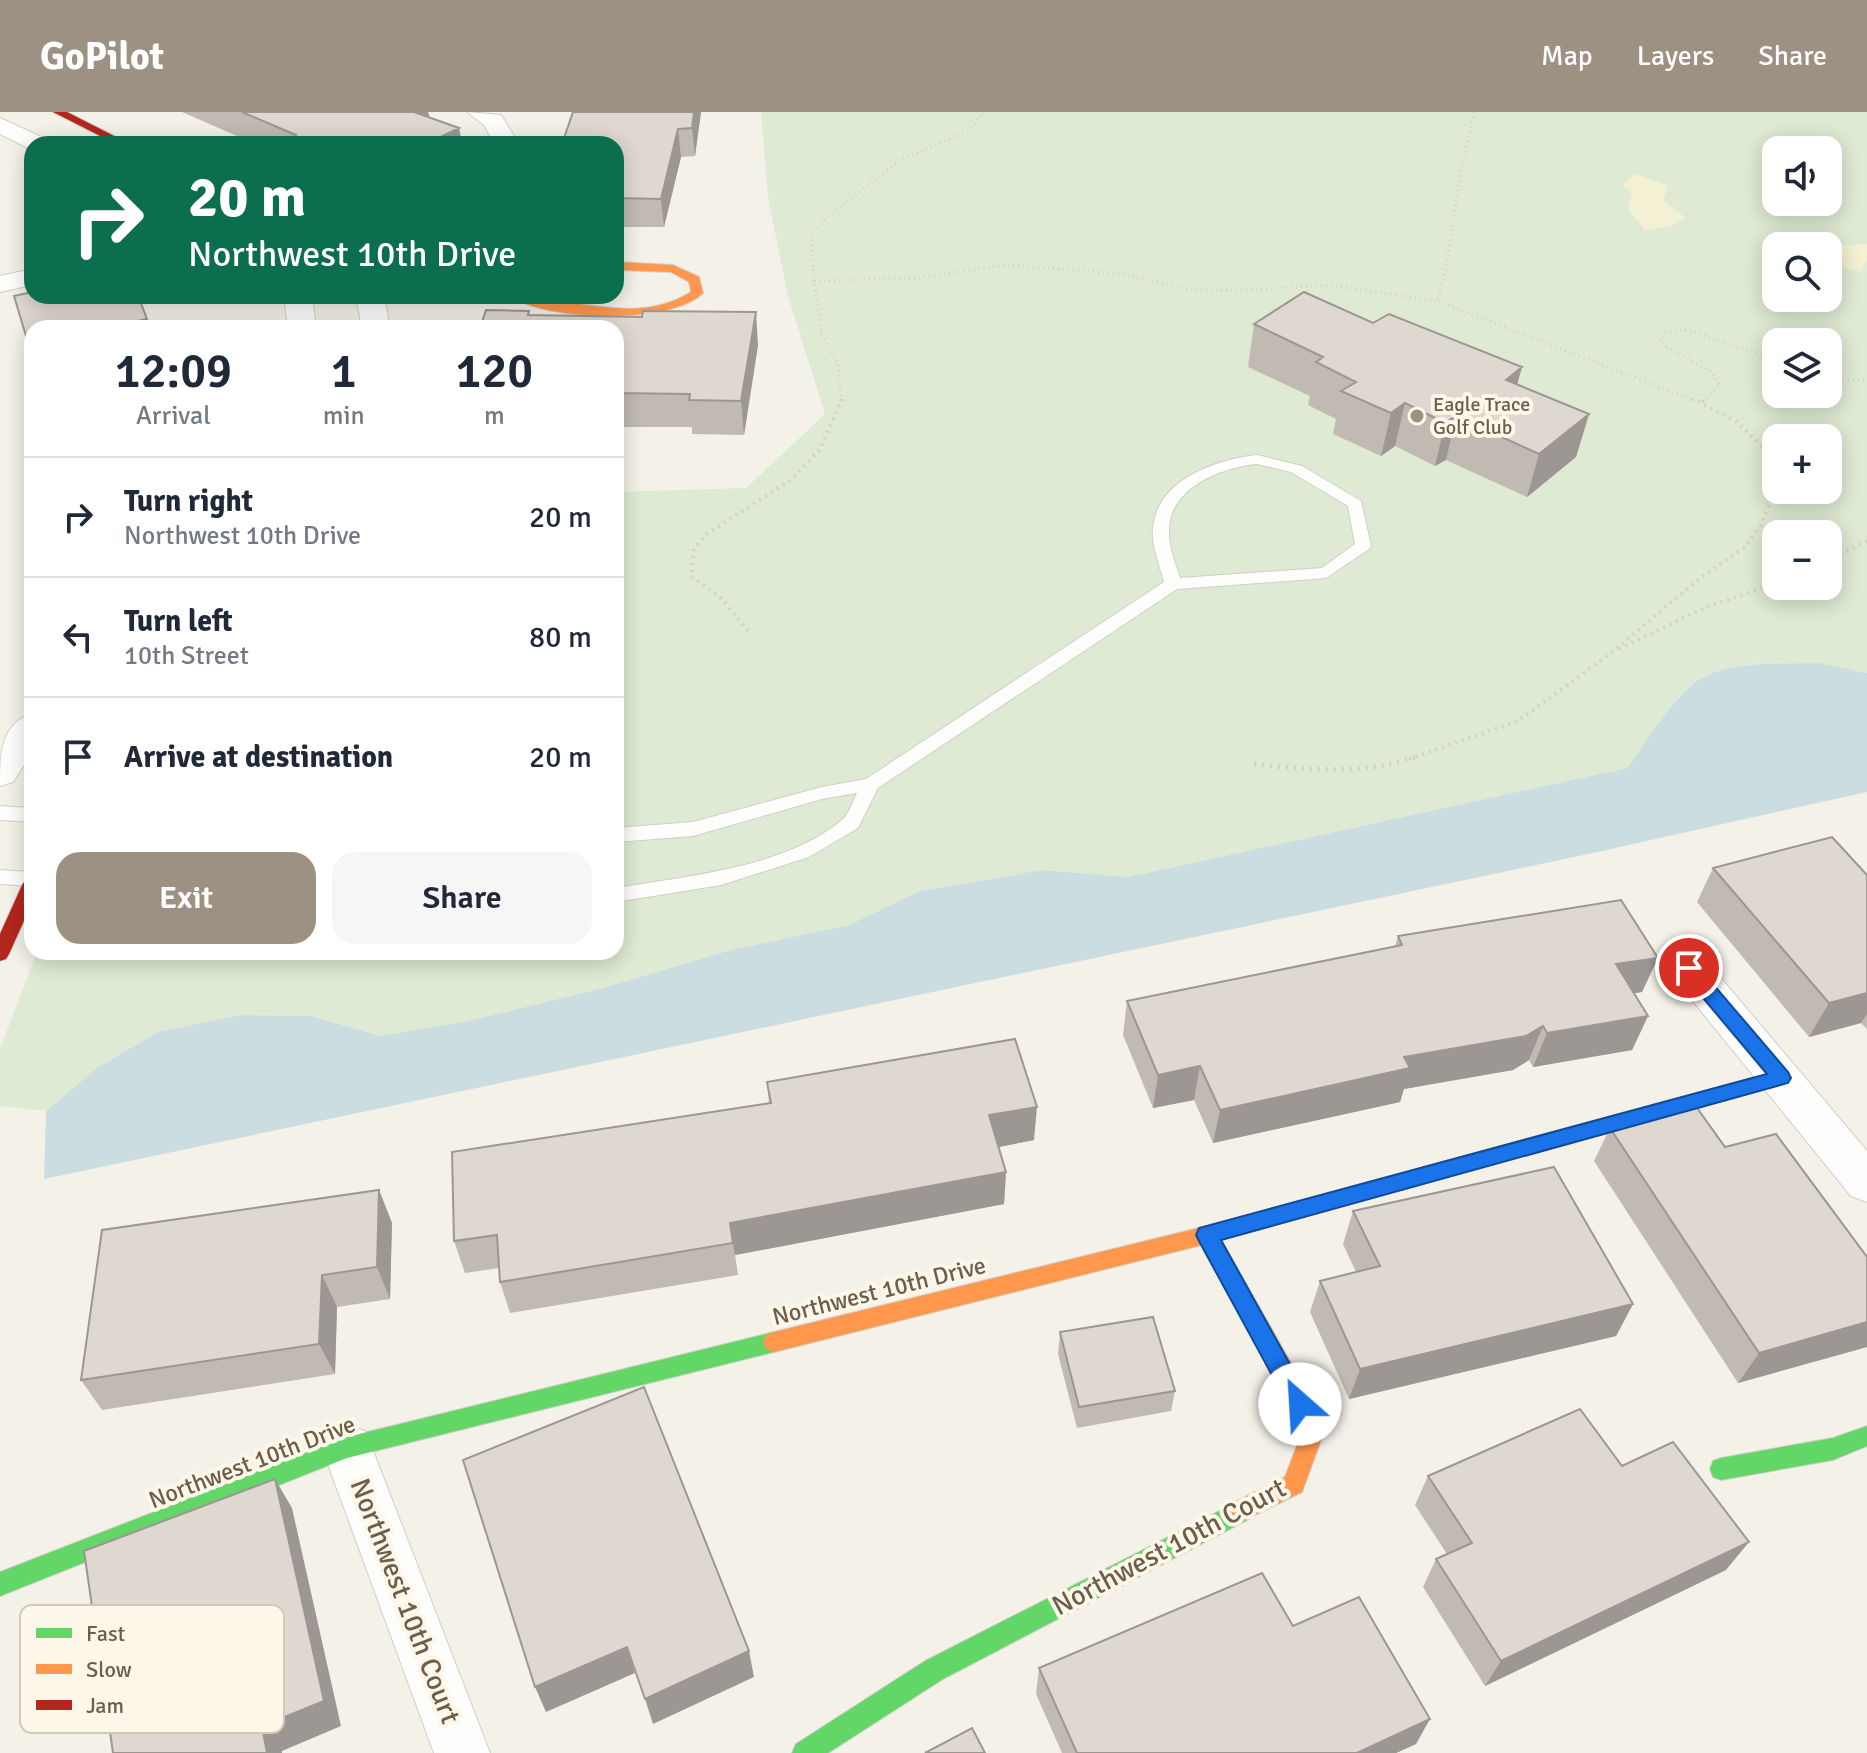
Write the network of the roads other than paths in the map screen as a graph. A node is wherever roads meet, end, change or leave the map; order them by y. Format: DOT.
graph roads {
  1 [pos="58,112"];
  2 [pos="479,112"];
  3 [pos="0,125"];
  4 [pos="108,136"];
  5 [pos="502,136"];
  6 [pos="24,137"];
  7 [pos="624,266"];
  8 [pos="24,279"];
  9 [pos="0,284"];
  10 [pos="544,304"];
  11 [pos="1173,584"];
  12 [pos="24,738"];
  13 [pos="0,773"];
  14 [pos="871,784"];
  15 [pos="0,813"];
  16 [pos="24,814"];
  17 [pos="624,834"];
  18 [pos="0,877"];
  19 [pos="24,880"];
  20 [pos="624,894"];
  21 [pos="24,899"];
  22 [pos="0,954"];
  23 [pos="1689,968"];
  24 [pos="1781,1078"];
  25 [pos="1867,1183"];
  26 [pos="1207,1235"];
  27 [pos="1867,1436"];
  28 [pos="347,1448"];
  29 [pos="1721,1469"];
  30 [pos="0,1584"];
  31 [pos="462,1753"];
  32 [pos="805,1753"];
  1 -- 4 [label="street"];
  2 -- 5 [label="street"];
  3 -- 6 [label="street"];
  7 -- 10 [label="street"];
  8 -- 9 [label="street"];
  11 -- 11 [label="lane"];
  11 -- 14 [label="lane"];
  12 -- 13 [label="street"];
  14 -- 17 [label="lane"];
  14 -- 20 [label="lane"];
  15 -- 16 [label="lane"];
  18 -- 19 [label="lane"];
  21 -- 22 [label="street"];
  23 -- 24 [label="street"];
  24 -- 25 [label="street"];
  24 -- 26 [label="street, Northwest 10th Drive"];
  26 -- 28 [label="street, Northwest 10th Drive"];
  26 -- 32 [label="street, Northwest 10th Court"];
  27 -- 29 [label="street"];
  28 -- 30 [label="street, Northwest 10th Drive"];
  28 -- 31 [label="street, Northwest 10th Court"];
}
